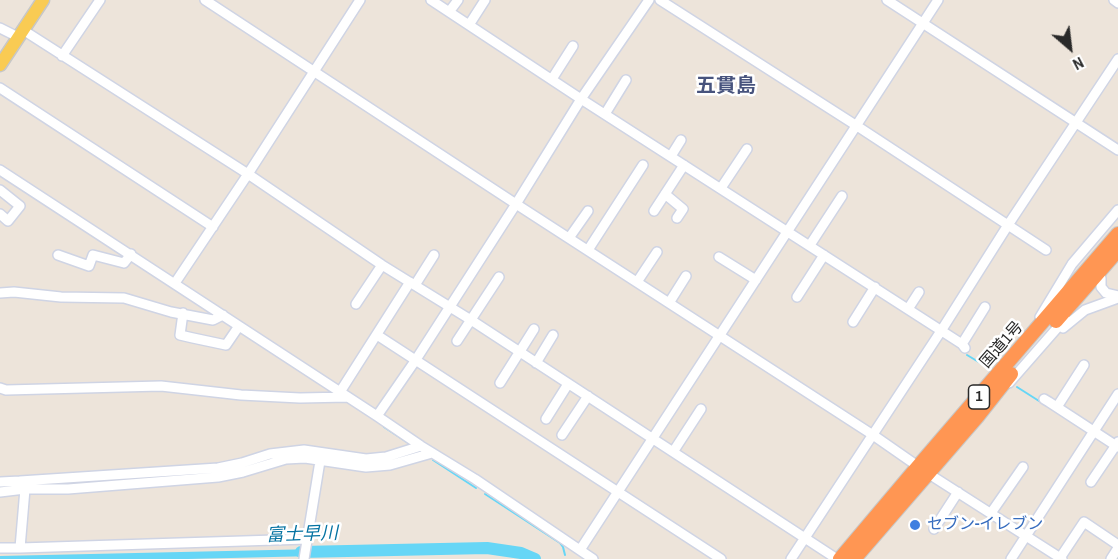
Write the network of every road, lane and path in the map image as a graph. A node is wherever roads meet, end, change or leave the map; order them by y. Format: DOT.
graph roads {
  1 [pos="43,0"];
  2 [pos="100,0"];
  3 [pos="205,0"];
  4 [pos="360,0"];
  5 [pos="458,0"];
  6 [pos="485,0"];
  7 [pos="649,0"];
  8 [pos="660,0"];
  9 [pos="887,0"];
  10 [pos="938,0"];
  11 [pos="1114,0"];
  12 [pos="434,1"];
  13 [pos="1118,3"];
  14 [pos="449,12"];
  15 [pos="923,23"];
  16 [pos="469,25"];
  17 [pos="0,28"];
  18 [pos="21,33"];
  19 [pos="573,46"];
  20 [pos="62,56"];
  21 [pos="1118,59"];
  22 [pos="0,65"];
  23 [pos="313,71"];
  24 [pos="552,79"];
  25 [pos="627,80"];
  26 [pos="0,88"];
  27 [pos="581,99"];
  28 [pos="605,114"];
  29 [pos="1077,123"];
  30 [pos="857,126"];
  31 [pos="681,140"];
  32 [pos="747,149"];
  33 [pos="1118,150"];
  34 [pos="671,156"];
  35 [pos="643,165"];
  36 [pos="684,165"];
  37 [pos="0,170"];
  38 [pos="248,174"];
  39 [pos="721,188"];
  40 [pos="0,190"];
  41 [pos="664,194"];
  42 [pos="842,196"];
  43 [pos="516,204"];
  44 [pos="1118,210"];
  45 [pos="588,211"];
  46 [pos="654,211"];
  47 [pos="0,214"];
  48 [pos="677,218"];
  49 [pos="1008,225"];
  50 [pos="213,227"];
  51 [pos="788,231"];
  52 [pos="1118,234"];
  53 [pos="569,238"];
  54 [pos="810,245"];
  55 [pos="588,250"];
  56 [pos="1046,250"];
  57 [pos="1118,250"];
  58 [pos="657,252"];
  59 [pos="131,254"];
  60 [pos="58,255"];
  61 [pos="434,255"];
  62 [pos="824,255"];
  63 [pos="1079,256"];
  64 [pos="719,257"];
  65 [pos="1118,258"];
  66 [pos="382,264"];
  67 [pos="686,276"];
  68 [pos="499,277"];
  69 [pos="1081,278"];
  70 [pos="1101,278"];
  71 [pos="756,280"];
  72 [pos="637,282"];
  73 [pos="176,283"];
  74 [pos="413,283"];
  75 [pos="875,287"];
  76 [pos="919,292"];
  77 [pos="0,293"];
  78 [pos="797,297"];
  79 [pos="1118,297"];
  80 [pos="669,303"];
  81 [pos="356,304"];
  82 [pos="449,306"];
  83 [pos="985,307"];
  84 [pos="908,309"];
  85 [pos="183,313"];
  86 [pos="224,315"];
  87 [pos="471,320"];
  88 [pos="854,322"];
  89 [pos="239,326"];
  90 [pos="534,329"];
  91 [pos="941,331"];
  92 [pos="377,335"];
  93 [pos="553,335"];
  94 [pos="720,336"];
  95 [pos="457,341"];
  96 [pos="1022,347"];
  97 [pos="1038,351"];
  98 [pos="520,352"];
  99 [pos="415,361"];
  100 [pos="536,363"];
  101 [pos="1084,365"];
  102 [pos="500,383"];
  103 [pos="568,384"];
  104 [pos="0,388"];
  105 [pos="344,394"];
  106 [pos="1118,394"];
  107 [pos="588,396"];
  108 [pos="1044,399"];
  109 [pos="1057,407"];
  110 [pos="701,410"];
  111 [pos="377,416"];
  112 [pos="977,417"];
  113 [pos="546,419"];
  114 [pos="1094,432"];
  115 [pos="562,435"];
  116 [pos="873,435"];
  117 [pos="652,439"];
  118 [pos="1117,445"];
  119 [pos="421,446"];
  120 [pos="673,452"];
  121 [pos="432,453"];
  122 [pos="321,456"];
  123 [pos="1023,466"];
  124 [pos="924,470"];
  125 [pos="0,482"];
  126 [pos="1091,482"];
  127 [pos="22,487"];
  128 [pos="0,492"];
  129 [pos="618,492"];
  130 [pos="958,492"];
  131 [pos="991,513"];
  132 [pos="934,529"];
  133 [pos="1026,536"];
  134 [pos="806,538"];
  135 [pos="307,540"];
  136 [pos="1118,546"];
  137 [pos="0,548"];
  138 [pos="20,548"];
  139 [pos="580,550"];
  140 [pos="1061,558"];
  141 [pos="304,559"];
  142 [pos="593,559"];
  143 [pos="721,559"];
  144 [pos="791,559"];
  145 [pos="839,559"];
  146 [pos="854,559"];
  147 [pos="1011,559"];
  148 [pos="1111,559"];
  1 -- 18 [label="main road"];
  2 -- 20 [label="street"];
  3 -- 23 [label="street"];
  4 -- 23 [label="street"];
  5 -- 14 [label="street"];
  6 -- 16 [label="street"];
  7 -- 27 [label="street"];
  8 -- 30 [label="street"];
  9 -- 15 [label="street"];
  10 -- 15 [label="street"];
  11 -- 13 [label="street"];
  12 -- 14 [label="street"];
  14 -- 16 [label="street"];
  15 -- 29 [label="street"];
  15 -- 30 [label="street"];
  16 -- 24 [label="street"];
  17 -- 18 [label="street"];
  18 -- 20 [label="street"];
  18 -- 22 [label="main road"];
  19 -- 24 [label="street"];
  20 -- 38 [label="street"];
  21 -- 29 [label="street"];
  23 -- 38 [label="street"];
  23 -- 43 [label="street"];
  24 -- 27 [label="street"];
  25 -- 28 [label="street"];
  26 -- 50 [label="street"];
  27 -- 28 [label="street"];
  27 -- 43 [label="street"];
  28 -- 34 [label="street"];
  29 -- 33 [label="street"];
  29 -- 49 [label="street"];
  30 -- 49 [label="street"];
  30 -- 51 [label="street"];
  31 -- 34 [label="street"];
  32 -- 39 [label="street"];
  34 -- 36 [label="street"];
  35 -- 55 [label="street"];
  36 -- 39 [label="street"];
  36 -- 41 [label="street"];
  37 -- 59 [label="street"];
  38 -- 50 [label="street"];
  38 -- 66 [label="street"];
  39 -- 51 [label="street"];
  40 -- 47 [label="street"];
  41 -- 46 [label="street"];
  41 -- 48 [label="street"];
  42 -- 54 [label="street"];
  43 -- 53 [label="street"];
  43 -- 82 [label="street"];
  44 -- 63 [label="street"];
  45 -- 53 [label="street"];
  49 -- 56 [label="street"];
  49 -- 91 [label="street"];
  50 -- 73 [label="street"];
  51 -- 54 [label="street"];
  51 -- 71 [label="street"];
  52 -- 69 [label="highway, 国道1号 / 1"];
  53 -- 55 [label="street"];
  54 -- 62 [label="street"];
  55 -- 72 [label="street"];
  57 -- 112 [label="highway, 国道1号 / 1"];
  58 -- 72 [label="street"];
  59 -- 60 [label="street"];
  59 -- 73 [label="street"];
  61 -- 74 [label="street"];
  62 -- 75 [label="street"];
  62 -- 78 [label="street"];
  63 -- 69 [label="street"];
  63 -- 96 [label="street"];
  64 -- 71 [label="street"];
  65 -- 70 [label="street"];
  66 -- 74 [label="street"];
  66 -- 81 [label="street"];
  67 -- 80 [label="street"];
  68 -- 87 [label="street"];
  69 -- 96 [label="highway, 国道1号 / 1"];
  70 -- 79 [label="street"];
  70 -- 97 [label="street"];
  71 -- 94 [label="street"];
  72 -- 80 [label="street"];
  73 -- 86 [label="street"];
  74 -- 82 [label="street"];
  74 -- 92 [label="street"];
  75 -- 84 [label="street"];
  75 -- 88 [label="street"];
  76 -- 84 [label="street"];
  77 -- 85 [label="street"];
  79 -- 97 [label="street"];
  80 -- 94 [label="street"];
  82 -- 87 [label="street"];
  82 -- 99 [label="street"];
  83 -- 91 [label="street"];
  84 -- 91 [label="street"];
  85 -- 86 [label="street"];
  85 -- 89 [label="street"];
  86 -- 89 [label="street"];
  87 -- 95 [label="street"];
  87 -- 98 [label="street"];
  89 -- 105 [label="street"];
  90 -- 98 [label="street"];
  91 -- 116 [label="street"];
  92 -- 99 [label="street"];
  92 -- 105 [label="street"];
  93 -- 100 [label="street"];
  94 -- 116 [label="street"];
  94 -- 117 [label="street"];
  96 -- 124 [label="highway, 国道1号 / 1"];
  97 -- 112 [label="street"];
  98 -- 100 [label="street"];
  98 -- 102 [label="street"];
  99 -- 111 [label="street"];
  99 -- 129 [label="street"];
  100 -- 103 [label="street"];
  101 -- 109 [label="street"];
  103 -- 107 [label="street"];
  103 -- 113 [label="street"];
  104 -- 105 [label="street"];
  105 -- 111 [label="street"];
  106 -- 114 [label="street"];
  107 -- 115 [label="street"];
  107 -- 117 [label="street"];
  108 -- 109 [label="street"];
  109 -- 114 [label="street"];
  110 -- 120 [label="street"];
  111 -- 119 [label="street"];
  112 -- 124 [label="highway, 国道1号 / 1"];
  114 -- 118 [label="street"];
  114 -- 133 [label="street"];
  116 -- 124 [label="street"];
  116 -- 134 [label="street"];
  117 -- 120 [label="street"];
  117 -- 129 [label="street"];
  118 -- 126 [label="street"];
  119 -- 121 [label="street"];
  119 -- 122 [label="street"];
  120 -- 134 [label="street"];
  121 -- 122 [label="street"];
  121 -- 139 [label="street"];
  122 -- 127 [label="street"];
  122 -- 135 [label="street"];
  123 -- 131 [label="street"];
  124 -- 130 [label="street"];
  124 -- 145 [label="highway, 国道1号 / 1"];
  124 -- 146 [label="highway, 国道1号 / 1"];
  125 -- 127 [label="street"];
  127 -- 128 [label="street"];
  127 -- 138 [label="street"];
  129 -- 139 [label="street"];
  129 -- 143 [label="street"];
  130 -- 131 [label="street"];
  130 -- 132 [label="street"];
  131 -- 133 [label="street"];
  133 -- 140 [label="street"];
  133 -- 147 [label="street"];
  134 -- 144 [label="street"];
  134 -- 145 [label="street"];
  135 -- 138 [label="street"];
  135 -- 141 [label="street"];
  136 -- 140 [label="street"];
  136 -- 148 [label="street"];
  137 -- 138 [label="street"];
  139 -- 142 [label="street"];
}
